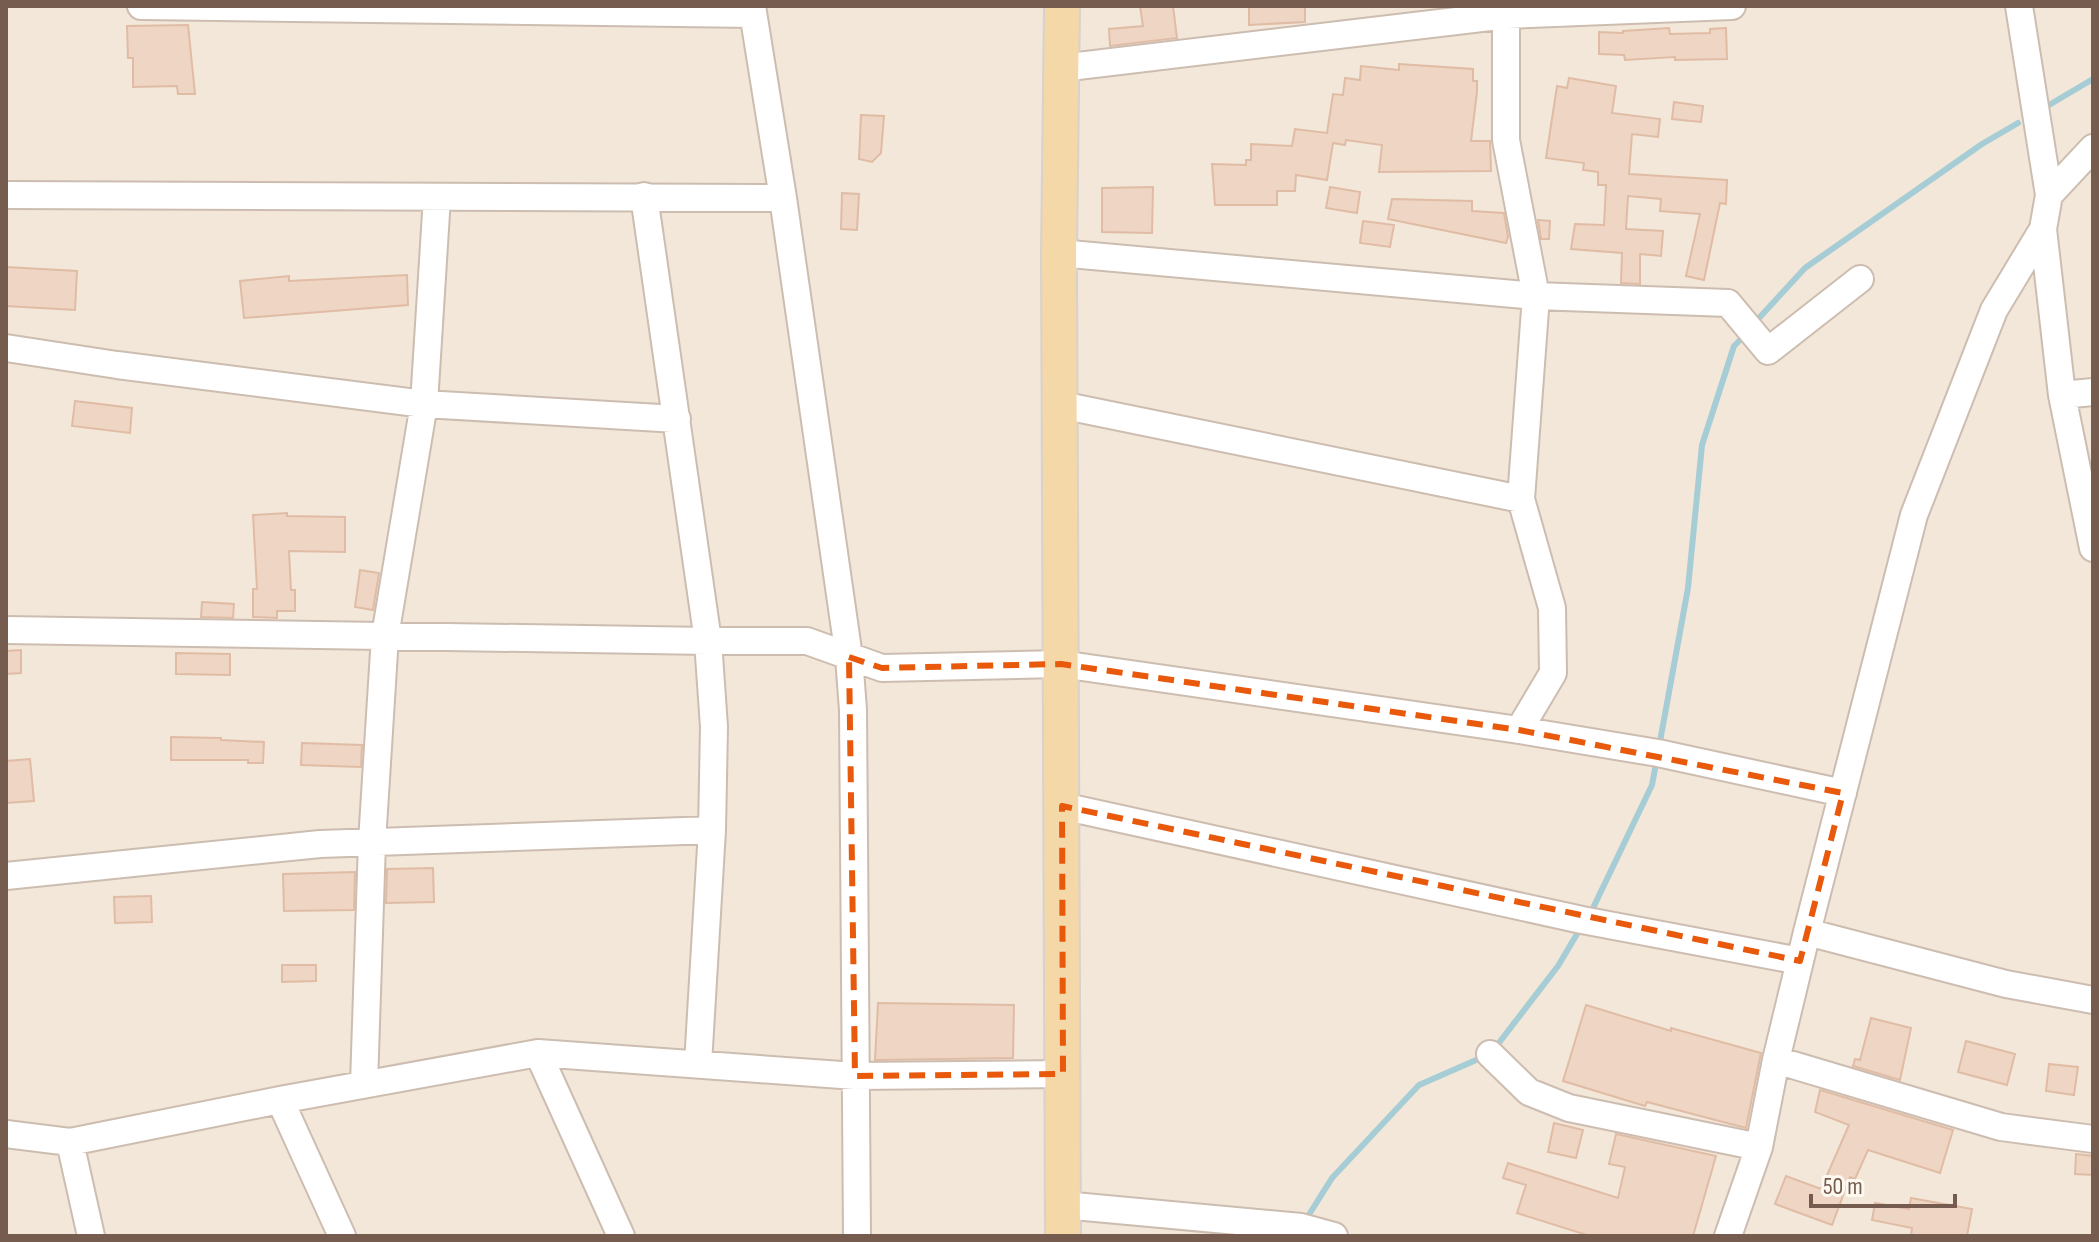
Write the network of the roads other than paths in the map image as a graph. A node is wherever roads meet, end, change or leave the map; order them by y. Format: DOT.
graph roads {
  1 [pos="141,6"];
  2 [pos="1062,6"];
  3 [pos="1732,6"];
  4 [pos="2019,6"];
  5 [pos="753,10"];
  6 [pos="1506,10"];
  7 [pos="1061,68"];
  8 [pos="2093,148"];
  9 [pos="6,195"];
  10 [pos="2049,195"];
  11 [pos="644,196"];
  12 [pos="437,197"];
  13 [pos="783,198"];
  14 [pos="2043,229"];
  15 [pos="1059,253"];
  16 [pos="1860,279"];
  17 [pos="1536,296"];
  18 [pos="6,348"];
  19 [pos="2093,392"];
  20 [pos="2062,395"];
  21 [pos="424,404"];
  22 [pos="1061,405"];
  23 [pos="677,419"];
  24 [pos="1521,499"];
  25 [pos="2092,537"];
  26 [pos="6,630"];
  27 [pos="385,636"];
  28 [pos="708,641"];
  29 [pos="849,657"];
  30 [pos="1061,664"];
  31 [pos="1519,730"];
  32 [pos="1843,793"];
  33 [pos="1062,806"];
  34 [pos="712,830"];
  35 [pos="372,842"];
  36 [pos="6,876"];
  37 [pos="1807,932"];
  38 [pos="1800,961"];
  39 [pos="2093,1000"];
  40 [pos="538,1053"];
  41 [pos="1490,1054"];
  42 [pos="1776,1060"];
  43 [pos="698,1064"];
  44 [pos="1063,1074"];
  45 [pos="855,1076"];
  46 [pos="364,1084"];
  47 [pos="280,1100"];
  48 [pos="6,1134"];
  49 [pos="2093,1139"];
  50 [pos="70,1142"];
  51 [pos="1759,1147"];
  52 [pos="1063,1220"];
  53 [pos="91,1236"];
  54 [pos="342,1236"];
  55 [pos="621,1236"];
  56 [pos="857,1236"];
  57 [pos="1334,1236"];
  58 [pos="1728,1236"];
  1 -- 5 [label="street"];
  2 -- 7 [label="main road"];
  3 -- 6 [label="street"];
  4 -- 10 [label="street"];
  5 -- 13 [label="street"];
  6 -- 7 [label="street"];
  6 -- 17 [label="street"];
  7 -- 15 [label="main road"];
  8 -- 10 [label="street"];
  9 -- 12 [label="street"];
  10 -- 14 [label="street"];
  11 -- 12 [label="street"];
  11 -- 13 [label="street"];
  11 -- 23 [label="street"];
  12 -- 21 [label="street"];
  13 -- 29 [label="street"];
  14 -- 20 [label="street"];
  14 -- 32 [label="street"];
  15 -- 17 [label="street"];
  15 -- 22 [label="main road"];
  16 -- 17 [label="street"];
  17 -- 24 [label="street"];
  18 -- 21 [label="street"];
  19 -- 20 [label="street"];
  20 -- 25 [label="street"];
  21 -- 23 [label="street"];
  21 -- 27 [label="street"];
  22 -- 24 [label="street"];
  22 -- 30 [label="main road"];
  23 -- 28 [label="street"];
  24 -- 31 [label="street"];
  26 -- 27 [label="street"];
  27 -- 28 [label="street"];
  27 -- 35 [label="street"];
  28 -- 29 [label="street"];
  28 -- 34 [label="street"];
  29 -- 30 [label="street"];
  29 -- 45 [label="street"];
  30 -- 31 [label="street"];
  30 -- 33 [label="main road"];
  31 -- 32 [label="street"];
  32 -- 37 [label="street"];
  33 -- 38 [label="street"];
  33 -- 44 [label="main road"];
  34 -- 35 [label="street"];
  34 -- 43 [label="street"];
  35 -- 36 [label="street"];
  35 -- 46 [label="street"];
  37 -- 38 [label="street"];
  37 -- 39 [label="street"];
  38 -- 42 [label="street"];
  40 -- 43 [label="street"];
  40 -- 46 [label="street"];
  40 -- 55 [label="street"];
  41 -- 51 [label="street"];
  42 -- 49 [label="street"];
  42 -- 51 [label="street"];
  43 -- 45 [label="street"];
  44 -- 45 [label="street"];
  44 -- 52 [label="main road"];
  45 -- 56 [label="street"];
  46 -- 47 [label="street"];
  47 -- 50 [label="street"];
  47 -- 54 [label="street"];
  48 -- 50 [label="street"];
  50 -- 53 [label="street"];
  51 -- 58 [label="street"];
  52 -- 57 [label="street"];
}
